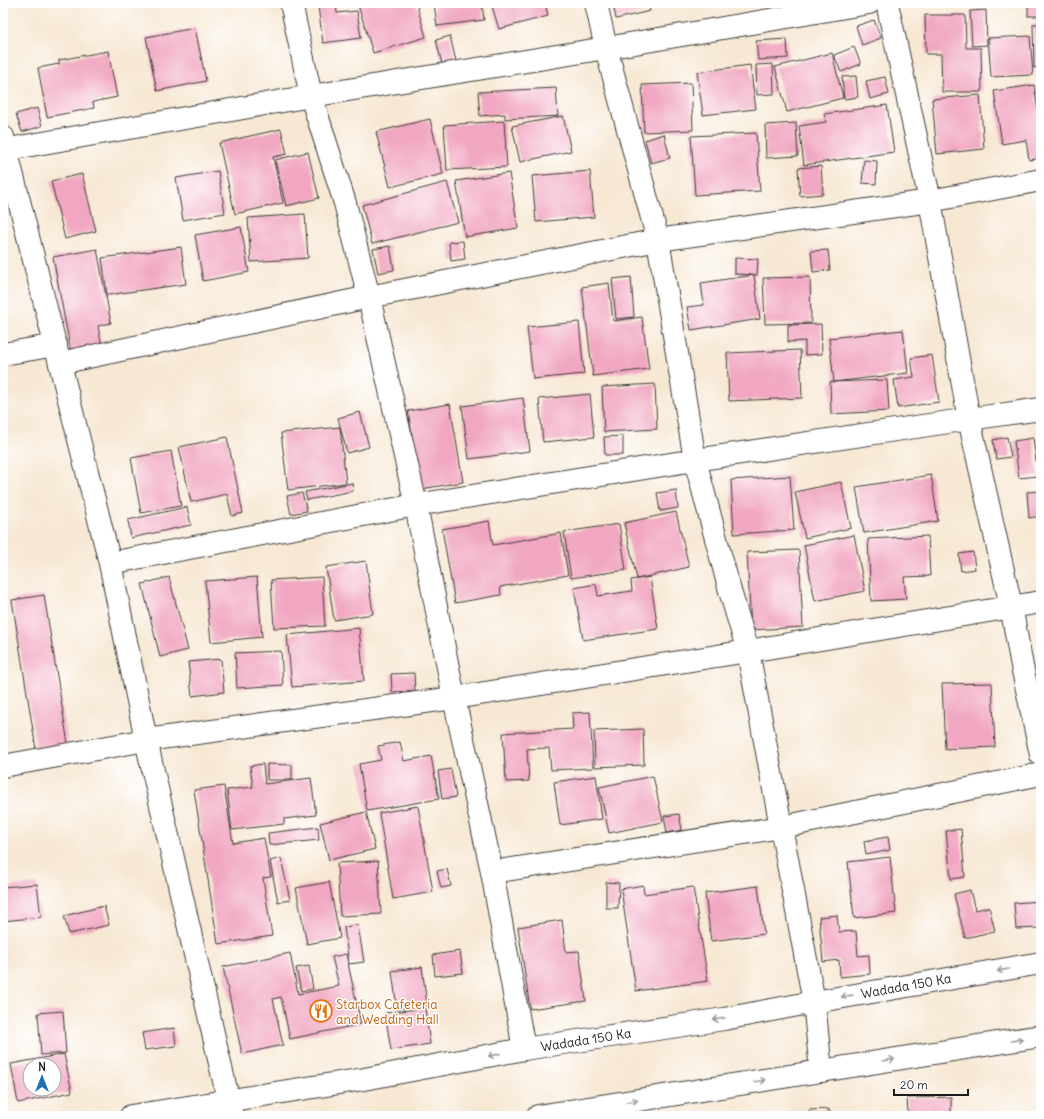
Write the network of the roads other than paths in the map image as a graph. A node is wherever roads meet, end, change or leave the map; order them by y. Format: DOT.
graph roads {
  1 [pos="291,3"];
  2 [pos="596,3"];
  3 [pos="869,3"];
  4 [pos="887,3"];
  5 [pos="606,48"];
  6 [pos="311,96"];
  7 [pos="4,145"];
  8 [pos="1041,180"];
  9 [pos="930,201"];
  10 [pos="658,240"];
  11 [pos="369,297"];
  12 [pos="3,354"];
  13 [pos="58,354"];
  14 [pos="1041,409"];
  15 [pos="969,419"];
  16 [pos="695,460"];
  17 [pos="416,506"];
  18 [pos="110,563"];
  19 [pos="1041,602"];
  20 [pos="1011,606"];
  21 [pos="748,651"];
  22 [pos="454,698"];
  23 [pos="146,740"];
  24 [pos="1041,755"];
  25 [pos="3,766"];
  26 [pos="1041,774"];
  27 [pos="782,827"];
  28 [pos="492,872"];
  29 [pos="1041,963"];
  30 [pos="814,1002"];
  31 [pos="1041,1036"];
  32 [pos="524,1049"];
  33 [pos="821,1071"];
  34 [pos="230,1108"];
  35 [pos="131,1116"];
  36 [pos="538,1116"];
  1 -- 6 [label="street"];
  2 -- 5 [label="street"];
  3 -- 5 [label="street"];
  4 -- 9 [label="street"];
  5 -- 6 [label="street"];
  5 -- 10 [label="street"];
  6 -- 7 [label="street"];
  6 -- 11 [label="street"];
  7 -- 13 [label="street"];
  8 -- 9 [label="street"];
  9 -- 10 [label="street"];
  9 -- 15 [label="street"];
  10 -- 11 [label="street"];
  10 -- 16 [label="street"];
  11 -- 13 [label="street"];
  11 -- 17 [label="street"];
  12 -- 13 [label="street"];
  13 -- 18 [label="street"];
  14 -- 15 [label="street"];
  15 -- 16 [label="street"];
  15 -- 20 [label="street"];
  16 -- 17 [label="street"];
  16 -- 21 [label="street"];
  17 -- 18 [label="street"];
  17 -- 22 [label="street"];
  18 -- 23 [label="street"];
  19 -- 20 [label="street"];
  20 -- 21 [label="street"];
  20 -- 24 [label="street"];
  21 -- 22 [label="street"];
  21 -- 27 [label="street"];
  22 -- 23 [label="street"];
  22 -- 28 [label="street"];
  23 -- 25 [label="street"];
  23 -- 34 [label="street"];
  26 -- 27 [label="street"];
  27 -- 28 [label="street"];
  27 -- 30 [label="street"];
  28 -- 32 [label="street"];
  29 -- 30 [label="street, Wadada 150 Ka, one-way"];
  30 -- 32 [label="street, Wadada 150 Ka, one-way"];
  30 -- 33 [label="street"];
  33 -- 31 [label="street, one-way"];
  32 -- 34 [label="street, Wadada 150 Ka, one-way"];
  36 -- 33 [label="street, one-way"];
  34 -- 35 [label="street, Wadada 150 Ka"];
}
